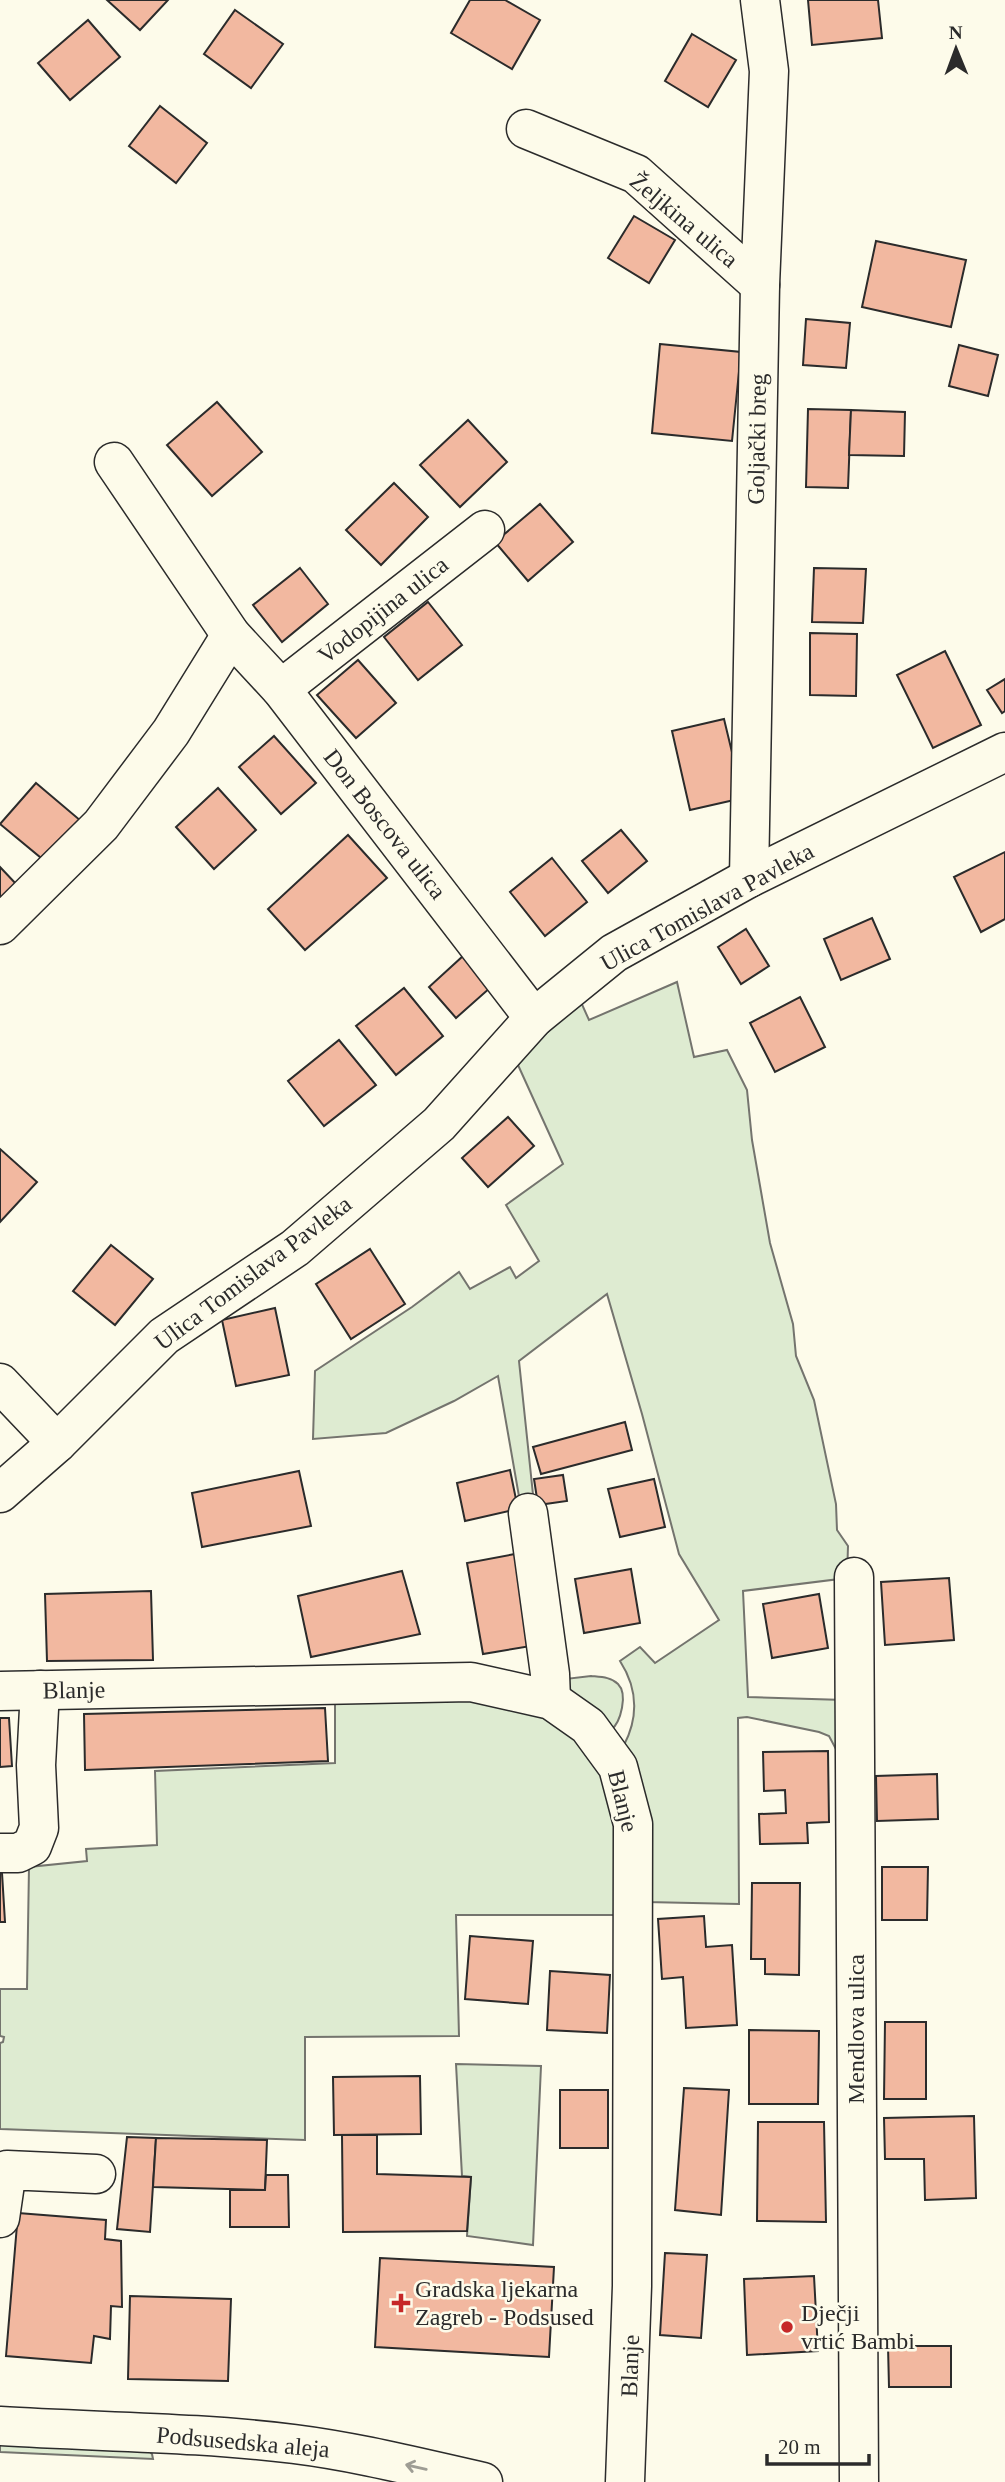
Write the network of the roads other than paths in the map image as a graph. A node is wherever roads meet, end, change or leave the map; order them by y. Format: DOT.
graph roads {
  1 [pos="760,0"];
  2 [pos="526,129"];
  3 [pos="760,285"];
  4 [pos="114,462"];
  5 [pos="485,530"];
  6 [pos="231,635"];
  7 [pos="281,689"];
  8 [pos="1005,752"];
  9 [pos="749,878"];
  10 [pos="0,925"];
  11 [pos="534,1017"];
  12 [pos="0,1383"];
  13 [pos="57,1443"];
  14 [pos="0,1493"];
  15 [pos="528,1513"];
  16 [pos="855,1577"];
  17 [pos="40,1690"];
  18 [pos="0,1691"];
  19 [pos="551,1700"];
  20 [pos="0,1853"];
  21 [pos="96,2174"];
  22 [pos="0,2218"];
  23 [pos="0,2426"];
  24 [pos="483,2482"];
  25 [pos="625,2482"];
  26 [pos="859,2482"];
  1 -- 3 [label="street, Goljački breg"];
  2 -- 3 [label="street, Željkina ulica"];
  3 -- 9 [label="street, Goljački breg"];
  4 -- 6 [label="street, Don Boscova ulica"];
  5 -- 7 [label="street, Vodopijina ulica"];
  6 -- 7 [label="street, Don Boscova ulica"];
  6 -- 10 [label="street"];
  7 -- 11 [label="street, Don Boscova ulica"];
  8 -- 9 [label="street, Ulica Tomislava Pavleka"];
  9 -- 11 [label="street, Ulica Tomislava Pavleka"];
  11 -- 13 [label="street, Ulica Tomislava Pavleka"];
  12 -- 13 [label="street"];
  13 -- 14 [label="street, Ulica Tomislava Pavleka"];
  15 -- 19 [label="street"];
  16 -- 26 [label="street, Mendlova ulica"];
  17 -- 18 [label="street, Blanje"];
  17 -- 19 [label="street, Blanje"];
  17 -- 20 [label="street"];
  19 -- 25 [label="street, Blanje"];
  21 -- 22 [label="street"];
  24 -- 23 [label="street, Podsusedska aleja, one-way"];
}
